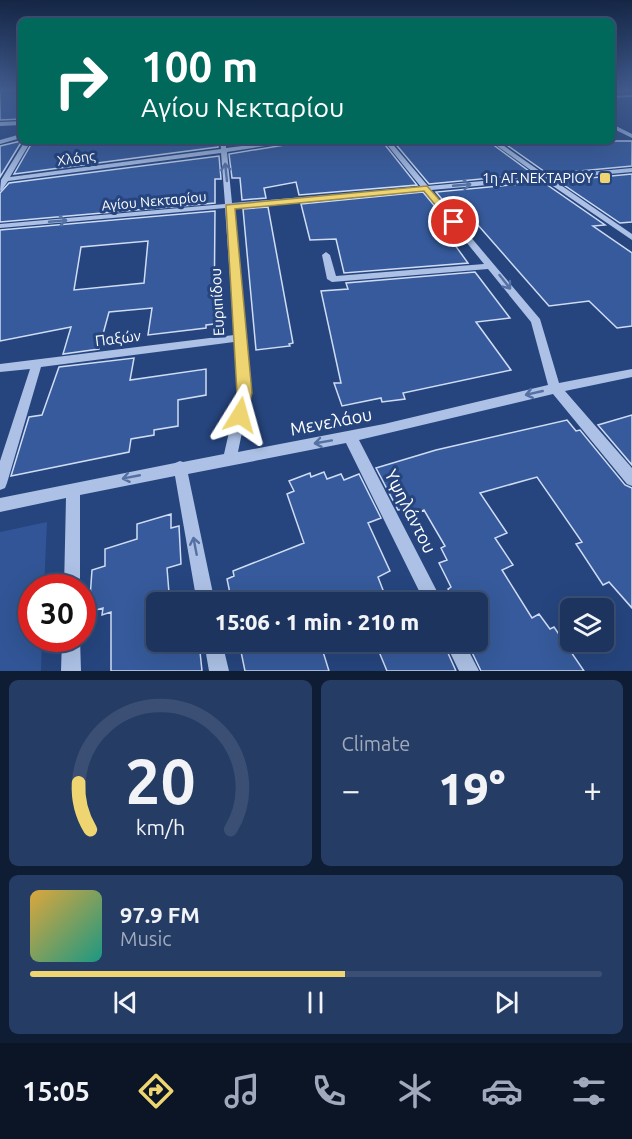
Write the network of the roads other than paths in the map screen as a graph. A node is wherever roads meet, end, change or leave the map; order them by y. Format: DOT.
graph roads {
  1 [pos="18,123"];
  2 [pos="0,124"];
  3 [pos="615,128"];
  4 [pos="632,136"];
  5 [pos="18,137"];
  6 [pos="0,142"];
  7 [pos="26,144"];
  8 [pos="251,144"];
  9 [pos="390,144"];
  10 [pos="497,144"];
  11 [pos="223,146"];
  12 [pos="632,170"];
  13 [pos="547,178"];
  14 [pos="4,180"];
  15 [pos="0,189"];
  16 [pos="427,189"];
  17 [pos="230,207"];
  18 [pos="0,226"];
  19 [pos="632,238"];
  20 [pos="326,255"];
  21 [pos="492,266"];
  22 [pos="239,338"];
  23 [pos="37,363"];
  24 [pos="0,368"];
  25 [pos="632,373"];
  26 [pos="555,388"];
  27 [pos="350,437"];
  28 [pos="230,459"];
  29 [pos="180,467"];
  30 [pos="632,479"];
  31 [pos="0,483"];
  32 [pos="73,489"];
  33 [pos="0,505"];
  34 [pos="72,574"];
  35 [pos="204,592"];
  36 [pos="429,592"];
  37 [pos="71,652"];
  38 [pos="215,652"];
  39 [pos="459,652"];
  40 [pos="71,671"];
  41 [pos="219,671"];
  42 [pos="469,671"];
  1 -- 2 [label="street"];
  3 -- 4 [label="street"];
  5 -- 6 [label="street"];
  7 -- 14 [label="street"];
  8 -- 11 [label="street, Χλόης"];
  9 -- 16 [label="street"];
  10 -- 13 [label="street"];
  11 -- 14 [label="street, Χλόης"];
  17 -- 11 [label="street, Ευριπίδου, one-way"];
  12 -- 13 [label="street, Αγίου Νεκταρίου"];
  16 -- 13 [label="street, Αγίου Νεκταρίου, one-way"];
  13 -- 19 [label="street"];
  14 -- 15 [label="street"];
  16 -- 17 [label="street, Αγίου Νεκταρίου"];
  16 -- 21 [label="street"];
  18 -- 17 [label="street, Αγίου Νεκταρίου, one-way"];
  17 -- 22 [label="street, Ευριπίδου"];
  20 -- 21 [label="street"];
  21 -- 26 [label="street, one-way"];
  22 -- 23 [label="street, Παξών"];
  22 -- 28 [label="street, Ευριπίδου"];
  23 -- 24 [label="street, Παξών"];
  23 -- 31 [label="street"];
  25 -- 26 [label="street, Μενελάου"];
  26 -- 27 [label="street, Μενελάου, one-way"];
  26 -- 30 [label="street"];
  27 -- 28 [label="street, Μενελάου, one-way"];
  27 -- 36 [label="street, Υψηλάντου"];
  28 -- 29 [label="street, Μενελάου"];
  29 -- 32 [label="street, Μενελάου, one-way"];
  35 -- 29 [label="street, one-way"];
  32 -- 33 [label="street, Μενελάου"];
  32 -- 34 [label="street"];
  37 -- 40 [label="street"];
  38 -- 41 [label="street"];
  39 -- 42 [label="street"];
}
